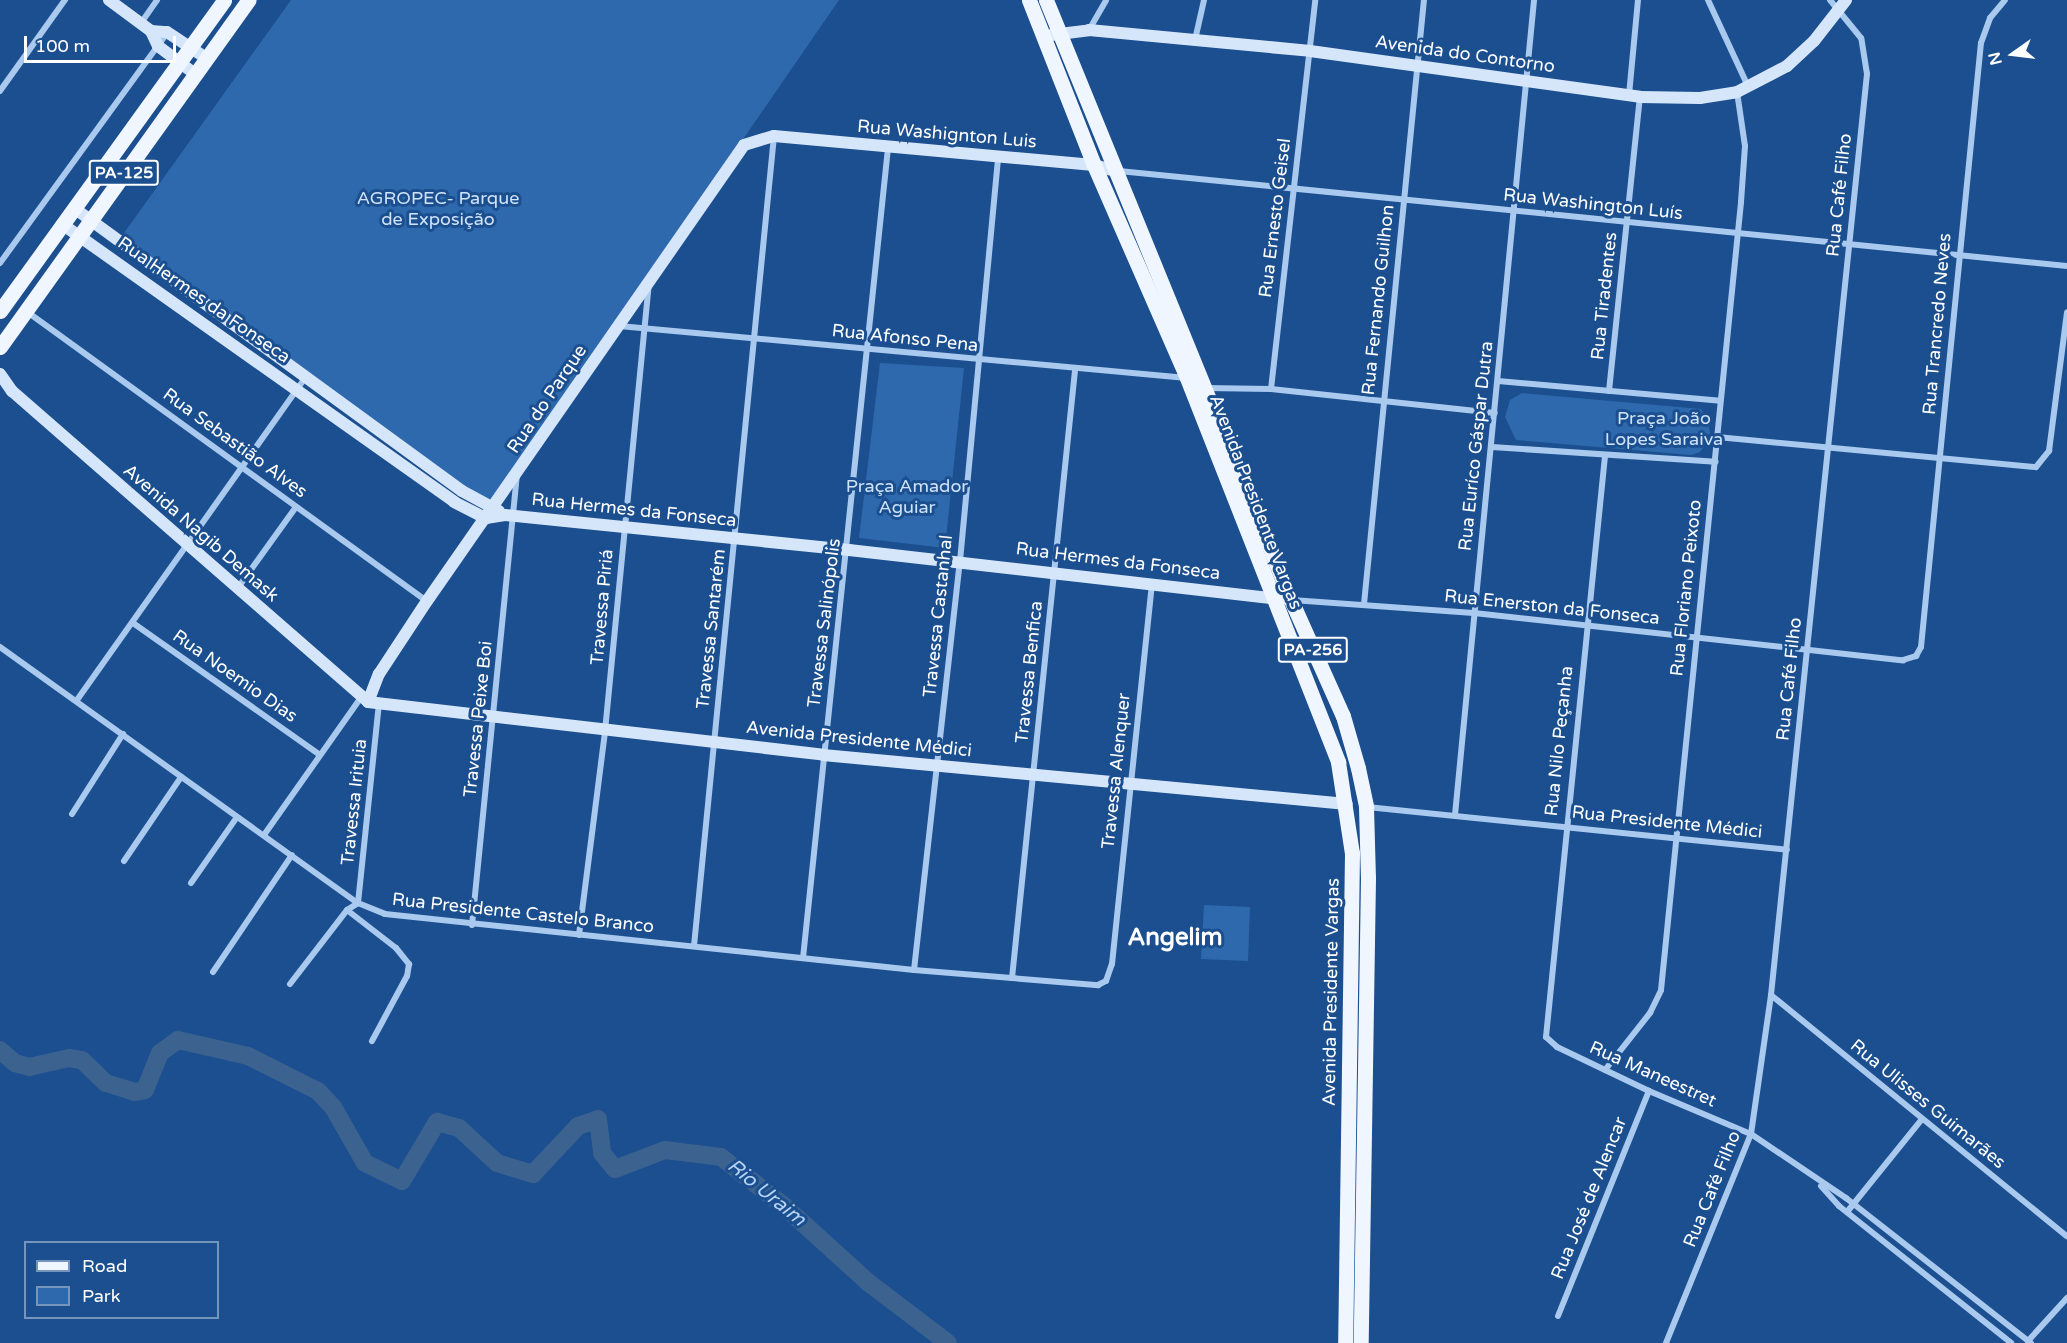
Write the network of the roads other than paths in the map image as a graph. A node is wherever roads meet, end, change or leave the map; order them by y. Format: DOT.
graph roads {
  1 [pos="65,0"];
  2 [pos="109,0"];
  3 [pos="157,0"];
  4 [pos="224,0"];
  5 [pos="248,0"];
  6 [pos="1029,0"];
  7 [pos="1046,0"];
  8 [pos="1106,0"];
  9 [pos="1204,0"];
  10 [pos="1315,0"];
  11 [pos="1424,0"];
  12 [pos="1534,0"];
  13 [pos="1638,0"];
  14 [pos="1708,0"];
  15 [pos="1830,0"];
  16 [pos="2006,0"];
  17 [pos="1843,4"];
  18 [pos="141,23"];
  19 [pos="151,30"];
  20 [pos="1089,30"];
  21 [pos="167,32"];
  22 [pos="1051,35"];
  23 [pos="1195,41"];
  24 [pos="158,46"];
  25 [pos="190,46"];
  26 [pos="1310,51"];
  27 [pos="206,58"];
  28 [pos="179,62"];
  29 [pos="1417,64"];
  30 [pos="195,74"];
  31 [pos="1527,80"];
  32 [pos="1743,89"];
  33 [pos="0,91"];
  34 [pos="1635,96"];
  35 [pos="774,136"];
  36 [pos="888,148"];
  37 [pos="998,157"];
  38 [pos="1094,165"];
  39 [pos="1115,171"];
  40 [pos="1293,189"];
  41 [pos="1404,199"];
  42 [pos="74,208"];
  43 [pos="1515,210"];
  44 [pos="90,221"];
  45 [pos="1627,223"];
  46 [pos="62,224"];
  47 [pos="1735,233"];
  48 [pos="79,237"];
  49 [pos="1849,245"];
  50 [pos="1958,256"];
  51 [pos="0,263"];
  52 [pos="2067,266"];
  53 [pos="650,282"];
  54 [pos="25,310"];
  55 [pos="0,311"];
  56 [pos="2067,312"];
  57 [pos="619,326"];
  58 [pos="646,329"];
  59 [pos="756,338"];
  60 [pos="0,346"];
  61 [pos="868,349"];
  62 [pos="979,360"];
  63 [pos="1075,370"];
  64 [pos="0,374"];
  65 [pos="1187,378"];
  66 [pos="1498,381"];
  67 [pos="302,383"];
  68 [pos="6,388"];
  69 [pos="1206,388"];
  70 [pos="1271,389"];
  71 [pos="1609,391"];
  72 [pos="1720,401"];
  73 [pos="1382,403"];
  74 [pos="1495,413"];
  75 [pos="1717,437"];
  76 [pos="1827,446"];
  77 [pos="1492,447"];
  78 [pos="1605,456"];
  79 [pos="1940,458"];
  80 [pos="1715,462"];
  81 [pos="243,466"];
  82 [pos="517,475"];
  83 [pos="296,507"];
  84 [pos="493,507"];
  85 [pos="510,516"];
  86 [pos="486,518"];
  87 [pos="625,528"];
  88 [pos="736,538"];
  89 [pos="187,545"];
  90 [pos="849,550"];
  91 [pos="960,561"];
  92 [pos="1055,571"];
  93 [pos="1152,582"];
  94 [pos="237,590"];
  95 [pos="1271,598"];
  96 [pos="1291,600"];
  97 [pos="427,601"];
  98 [pos="1364,604"];
  99 [pos="1474,613"];
  100 [pos="133,623"];
  101 [pos="1586,624"];
  102 [pos="1696,638"];
  103 [pos="0,646"];
  104 [pos="1808,646"];
  105 [pos="1916,656"];
  106 [pos="77,700"];
  107 [pos="370,701"];
  108 [pos="493,719"];
  109 [pos="605,731"];
  110 [pos="123,734"];
  111 [pos="715,743"];
  112 [pos="319,754"];
  113 [pos="823,755"];
  114 [pos="936,763"];
  115 [pos="1033,776"];
  116 [pos="181,777"];
  117 [pos="1129,783"];
  118 [pos="1347,804"];
  119 [pos="1365,807"];
  120 [pos="72,814"];
  121 [pos="1455,815"];
  122 [pos="237,817"];
  123 [pos="1565,826"];
  124 [pos="264,835"];
  125 [pos="1675,839"];
  126 [pos="1787,850"];
  127 [pos="292,855"];
  128 [pos="124,861"];
  129 [pos="191,883"];
  130 [pos="358,903"];
  131 [pos="347,910"];
  132 [pos="472,925"];
  133 [pos="579,935"];
  134 [pos="694,946"];
  135 [pos="803,958"];
  136 [pos="1112,964"];
  137 [pos="914,970"];
  138 [pos="213,972"];
  139 [pos="1012,978"];
  140 [pos="290,984"];
  141 [pos="1771,995"];
  142 [pos="1545,1028"];
  143 [pos="372,1041"];
  144 [pos="1605,1070"];
  145 [pos="1649,1091"];
  146 [pos="1922,1119"];
  147 [pos="1751,1134"];
  148 [pos="1817,1181"];
  149 [pos="1355,1183"];
  150 [pos="1853,1204"];
  151 [pos="1847,1212"];
  152 [pos="1354,1215"];
  153 [pos="2067,1236"];
  154 [pos="2067,1298"];
  155 [pos="1558,1316"];
  156 [pos="2030,1342"];
  157 [pos="1345,1343"];
  158 [pos="1361,1343"];
  159 [pos="1666,1343"];
  160 [pos="2011,1343"];
  1 -- 33 [label="street"];
  2 -- 18 [label="street"];
  3 -- 18 [label="street"];
  4 -- 25 [label="main road, PA-125"];
  5 -- 27 [label="main road, PA-125 / PA-125"];
  6 -- 22 [label="main road, Avenida Presidente Vargas / PA-256"];
  7 -- 22 [label="main road, Avenida Presidente Vargas / PA-256"];
  8 -- 20 [label="street"];
  9 -- 23 [label="street"];
  10 -- 26 [label="street, Rua Ernesto Geisel"];
  11 -- 29 [label="street, Rua Fernando Guilhon"];
  12 -- 31 [label="street, Rua Euríco Gáspar Dutra"];
  13 -- 34 [label="street, Rua Tiradentes"];
  14 -- 32 [label="street, Rua Floriano Peixoto"];
  15 -- 17 [label="street, Rua Café Filho"];
  16 -- 50 [label="street, Rua Trancredo Neves"];
  17 -- 32 [label="street, Avenida do Contorno"];
  17 -- 49 [label="street, Rua Café Filho"];
  18 -- 19 [label="street"];
  19 -- 21 [label="street"];
  19 -- 24 [label="street"];
  20 -- 22 [label="street, Avenida do Contorno"];
  20 -- 23 [label="street, Avenida do Contorno"];
  21 -- 24 [label="street"];
  21 -- 25 [label="street"];
  22 -- 38 [label="main road, Avenida Presidente Vargas / PA-256"];
  22 -- 39 [label="main road, Avenida Presidente Vargas / PA-256"];
  23 -- 26 [label="street, Avenida do Contorno"];
  24 -- 28 [label="street"];
  24 -- 51 [label="street"];
  25 -- 27 [label="street"];
  25 -- 28 [label="main road, PA-125"];
  26 -- 29 [label="street, Avenida do Contorno"];
  26 -- 40 [label="street, Rua Ernesto Geisel"];
  27 -- 30 [label="main road, PA-125 / PA-125"];
  28 -- 30 [label="street"];
  28 -- 42 [label="main road, PA-125"];
  29 -- 31 [label="street, Avenida do Contorno"];
  29 -- 41 [label="street, Rua Fernando Guilhon"];
  30 -- 44 [label="main road, PA-125 / PA-125"];
  31 -- 34 [label="street, Avenida do Contorno"];
  31 -- 43 [label="street, Rua Euríco Gáspar Dutra"];
  32 -- 34 [label="street, Avenida do Contorno"];
  32 -- 47 [label="street, Rua Floriano Peixoto"];
  34 -- 45 [label="street, Rua Tiradentes"];
  35 -- 36 [label="street, Rua Washignton Luis"];
  35 -- 53 [label="street, Rua do Parque"];
  35 -- 59 [label="street, Travessa Santarém"];
  36 -- 37 [label="street, Rua Washignton Luis"];
  36 -- 61 [label="street, Travessa Salinópolis"];
  37 -- 38 [label="street, Rua Washignton Luis"];
  37 -- 62 [label="street, Travessa Castanhal"];
  38 -- 39 [label="street, Rua Washignton Luis"];
  38 -- 65 [label="main road, Avenida Presidente Vargas / PA-256"];
  39 -- 40 [label="street, Rua Washington Luís"];
  39 -- 69 [label="main road, Avenida Presidente Vargas / PA-256"];
  40 -- 41 [label="street, Rua Washington Luís"];
  40 -- 70 [label="street, Rua Ernesto Geisel"];
  41 -- 43 [label="street, Rua Washington Luís"];
  41 -- 73 [label="street, Rua Fernando Guilhon"];
  42 -- 44 [label="street"];
  42 -- 46 [label="main road, PA-125"];
  43 -- 45 [label="street, Rua Washington Luís"];
  43 -- 66 [label="street, Rua Euríco Gáspar Dutra"];
  44 -- 48 [label="main road, PA-125 / PA-125"];
  44 -- 67 [label="street"];
  45 -- 47 [label="street, Rua Washington Luís"];
  45 -- 71 [label="street, Rua Tiradentes"];
  46 -- 48 [label="street, Rua Hermes da Fonseca"];
  46 -- 55 [label="main road, PA-125"];
  47 -- 49 [label="street, Rua Washington Luís"];
  47 -- 72 [label="street, Rua Floriano Peixoto"];
  48 -- 54 [label="main road, PA-125 / PA-125"];
  48 -- 67 [label="street, Rua Hermes da Fonseca"];
  49 -- 50 [label="street, Rua Washington Luís"];
  49 -- 76 [label="street, Rua Café Filho"];
  50 -- 52 [label="street, Rua Washington Luís"];
  50 -- 79 [label="street, Rua Trancredo Neves"];
  53 -- 57 [label="street, Rua do Parque"];
  53 -- 58 [label="street, Travessa Piriá"];
  54 -- 60 [label="main road, PA-125 / PA-125"];
  54 -- 81 [label="street, Rua Sebastião Alves"];
  56 -- 79 [label="street"];
  57 -- 58 [label="street, Rua Afonso Pena"];
  57 -- 82 [label="street, Rua do Parque"];
  58 -- 59 [label="street, Rua Afonso Pena"];
  58 -- 87 [label="street, Travessa Piriá"];
  59 -- 61 [label="street, Rua Afonso Pena"];
  59 -- 88 [label="street, Travessa Santarém"];
  61 -- 62 [label="street, Rua Afonso Pena"];
  61 -- 90 [label="street, Travessa Salinópolis"];
  62 -- 63 [label="street, Rua Afonso Pena"];
  62 -- 91 [label="street, Travessa Castanhal"];
  63 -- 65 [label="street, Rua Afonso Pena"];
  63 -- 92 [label="street, Travessa Benfica"];
  64 -- 68 [label="street, Avenida Nagib Demask"];
  65 -- 95 [label="main road, Avenida Presidente Vargas / PA-256"];
  66 -- 71 [label="street"];
  66 -- 74 [label="street, Rua Euríco Gáspar Dutra"];
  67 -- 81 [label="street"];
  67 -- 84 [label="street"];
  67 -- 86 [label="street, Rua Hermes da Fonseca"];
  68 -- 89 [label="street, Avenida Nagib Demask"];
  69 -- 70 [label="street"];
  69 -- 96 [label="main road, Avenida Presidente Vargas / PA-256"];
  70 -- 73 [label="street"];
  71 -- 72 [label="street"];
  72 -- 75 [label="street, Rua Floriano Peixoto"];
  73 -- 74 [label="street"];
  73 -- 98 [label="street, Rua Fernando Guilhon"];
  74 -- 77 [label="street, Rua Euríco Gáspar Dutra"];
  75 -- 76 [label="street"];
  75 -- 80 [label="street, Rua Floriano Peixoto"];
  76 -- 79 [label="street"];
  76 -- 104 [label="street, Rua Café Filho"];
  77 -- 78 [label="street"];
  77 -- 99 [label="street, Rua Euríco Gáspar Dutra"];
  78 -- 80 [label="street"];
  78 -- 101 [label="street, Rua Nilo Peçanha"];
  79 -- 105 [label="street, Rua Trancredo Neves"];
  80 -- 102 [label="street, Rua Floriano Peixoto"];
  81 -- 83 [label="street, Rua Sebastião Alves"];
  81 -- 89 [label="street"];
  82 -- 84 [label="street, Rua do Parque"];
  82 -- 85 [label="street, Travessa Peixe Boi"];
  83 -- 94 [label="street"];
  83 -- 97 [label="street, Rua Sebastião Alves"];
  84 -- 85 [label="street"];
  84 -- 86 [label="street, Rua do Parque"];
  85 -- 86 [label="street, Rua Hermes da Fonseca"];
  85 -- 87 [label="street, Rua Hermes da Fonseca"];
  85 -- 108 [label="street, Travessa Peixe Boi"];
  86 -- 97 [label="street, Rua do Parque"];
  87 -- 88 [label="street, Rua Hermes da Fonseca"];
  87 -- 109 [label="street, Travessa Piriá"];
  88 -- 90 [label="street, Rua Hermes da Fonseca"];
  88 -- 111 [label="street, Travessa Santarém"];
  89 -- 94 [label="street, Avenida Nagib Demask"];
  89 -- 100 [label="street"];
  90 -- 91 [label="street, Rua Hermes da Fonseca"];
  90 -- 113 [label="street, Travessa Salinópolis"];
  91 -- 92 [label="street, Rua Hermes da Fonseca"];
  91 -- 114 [label="street, Travessa Castanhal"];
  92 -- 93 [label="street, Rua Hermes da Fonseca"];
  92 -- 115 [label="street, Travessa Benfica"];
  93 -- 95 [label="street, Rua Hermes da Fonseca"];
  93 -- 117 [label="street, Travessa Alenquer"];
  94 -- 107 [label="street, Avenida Nagib Demask"];
  95 -- 96 [label="street, Rua Hermes da Fonseca"];
  95 -- 118 [label="main road, Avenida Presidente Vargas / PA-256"];
  96 -- 98 [label="street, Rua Enerston da Fonseca"];
  96 -- 119 [label="main road, Avenida Presidente Vargas / PA-256"];
  97 -- 107 [label="street, Rua do Parque"];
  98 -- 99 [label="street, Rua Enerston da Fonseca"];
  99 -- 101 [label="street, Rua Enerston da Fonseca"];
  99 -- 121 [label="street, Rua Euríco Gáspar Dutra"];
  100 -- 106 [label="street"];
  100 -- 112 [label="street, Rua Noemio Dias"];
  101 -- 102 [label="street, Rua Enerston da Fonseca"];
  101 -- 123 [label="street, Rua Nilo Peçanha"];
  102 -- 104 [label="street, Rua Enerston da Fonseca"];
  102 -- 125 [label="street, Rua Floriano Peixoto"];
  103 -- 106 [label="street, Rua Presidente Castelo Branco"];
  104 -- 105 [label="street, Rua Enerston da Fonseca"];
  104 -- 126 [label="street, Rua Café Filho"];
  106 -- 110 [label="street, Rua Presidente Castelo Branco"];
  107 -- 108 [label="street, Avenida Presidente Médici"];
  107 -- 112 [label="street"];
  107 -- 130 [label="street, Travessa Irituia"];
  108 -- 109 [label="street, Avenida Presidente Médici"];
  108 -- 132 [label="street, Travessa Peixe Boi"];
  109 -- 111 [label="street, Avenida Presidente Médici"];
  109 -- 133 [label="street, Travessa Piriá"];
  110 -- 116 [label="street, Rua Presidente Castelo Branco"];
  110 -- 120 [label="street"];
  111 -- 113 [label="street, Avenida Presidente Médici"];
  111 -- 134 [label="street, Travessa Santarém"];
  112 -- 124 [label="street"];
  113 -- 114 [label="street, Avenida Presidente Médici"];
  113 -- 135 [label="street, Travessa Salinópolis"];
  114 -- 115 [label="street, Avenida Presidente Médici"];
  114 -- 137 [label="street, Travessa Castanhal"];
  115 -- 117 [label="street, Avenida Presidente Médici"];
  115 -- 139 [label="street, Travessa Benfica"];
  116 -- 122 [label="street, Rua Presidente Castelo Branco"];
  116 -- 128 [label="street"];
  117 -- 118 [label="street, Avenida Presidente Médici"];
  117 -- 136 [label="street, Travessa Alenquer"];
  118 -- 149 [label="main road, Avenida Presidente Vargas / PA-256"];
  119 -- 121 [label="street, Rua Presidente Médici"];
  119 -- 149 [label="main road, Avenida Presidente Vargas / PA-256"];
  121 -- 123 [label="street, Rua Presidente Médici"];
  122 -- 124 [label="street, Rua Presidente Castelo Branco"];
  122 -- 129 [label="street"];
  123 -- 125 [label="street, Rua Presidente Médici"];
  123 -- 142 [label="street, Rua Nilo Peçanha"];
  124 -- 127 [label="street, Rua Presidente Castelo Branco"];
  125 -- 126 [label="street, Rua Presidente Médici"];
  125 -- 144 [label="street, Rua Floriano Peixoto"];
  126 -- 141 [label="street, Rua Café Filho"];
  127 -- 130 [label="street, Rua Presidente Castelo Branco"];
  127 -- 138 [label="street"];
  130 -- 131 [label="street"];
  130 -- 132 [label="street, Rua Presidente Castelo Branco"];
  131 -- 140 [label="street"];
  131 -- 143 [label="street"];
  132 -- 133 [label="street, Rua Presidente Castelo Branco"];
  133 -- 134 [label="street, Rua Presidente Castelo Branco"];
  134 -- 135 [label="street, Rua Presidente Castelo Branco"];
  135 -- 137 [label="street, Rua Presidente Castelo Branco"];
  136 -- 139 [label="street, Rua Presidente Castelo Branco"];
  137 -- 139 [label="street, Rua Presidente Castelo Branco"];
  141 -- 146 [label="street, Rua Ulisses Guimarães"];
  141 -- 147 [label="street, Rua Café Filho"];
  142 -- 144 [label="street, Rua Maneestret"];
  144 -- 145 [label="street, Rua Maneestret"];
  145 -- 147 [label="street, Rua Maneestret"];
  145 -- 155 [label="street, Rua José de Alencar"];
  146 -- 150 [label="street"];
  146 -- 153 [label="street, Rua Ulisses Guimarães"];
  147 -- 148 [label="street, Rua Maneestret"];
  147 -- 159 [label="street, Rua Café Filho"];
  148 -- 150 [label="street, Rua Maneestret"];
  148 -- 151 [label="street, Rua Maneestret"];
  149 -- 152 [label="main road, Avenida Presidente Vargas / PA-256"];
  150 -- 151 [label="street"];
  150 -- 156 [label="street, Rua Maneestret"];
  151 -- 160 [label="street, Rua Maneestret"];
  152 -- 157 [label="main road, Avenida Presidente Vargas / PA-256"];
  152 -- 158 [label="main road, Avenida Presidente Vargas / PA-256"];
  154 -- 156 [label="street"];
}
